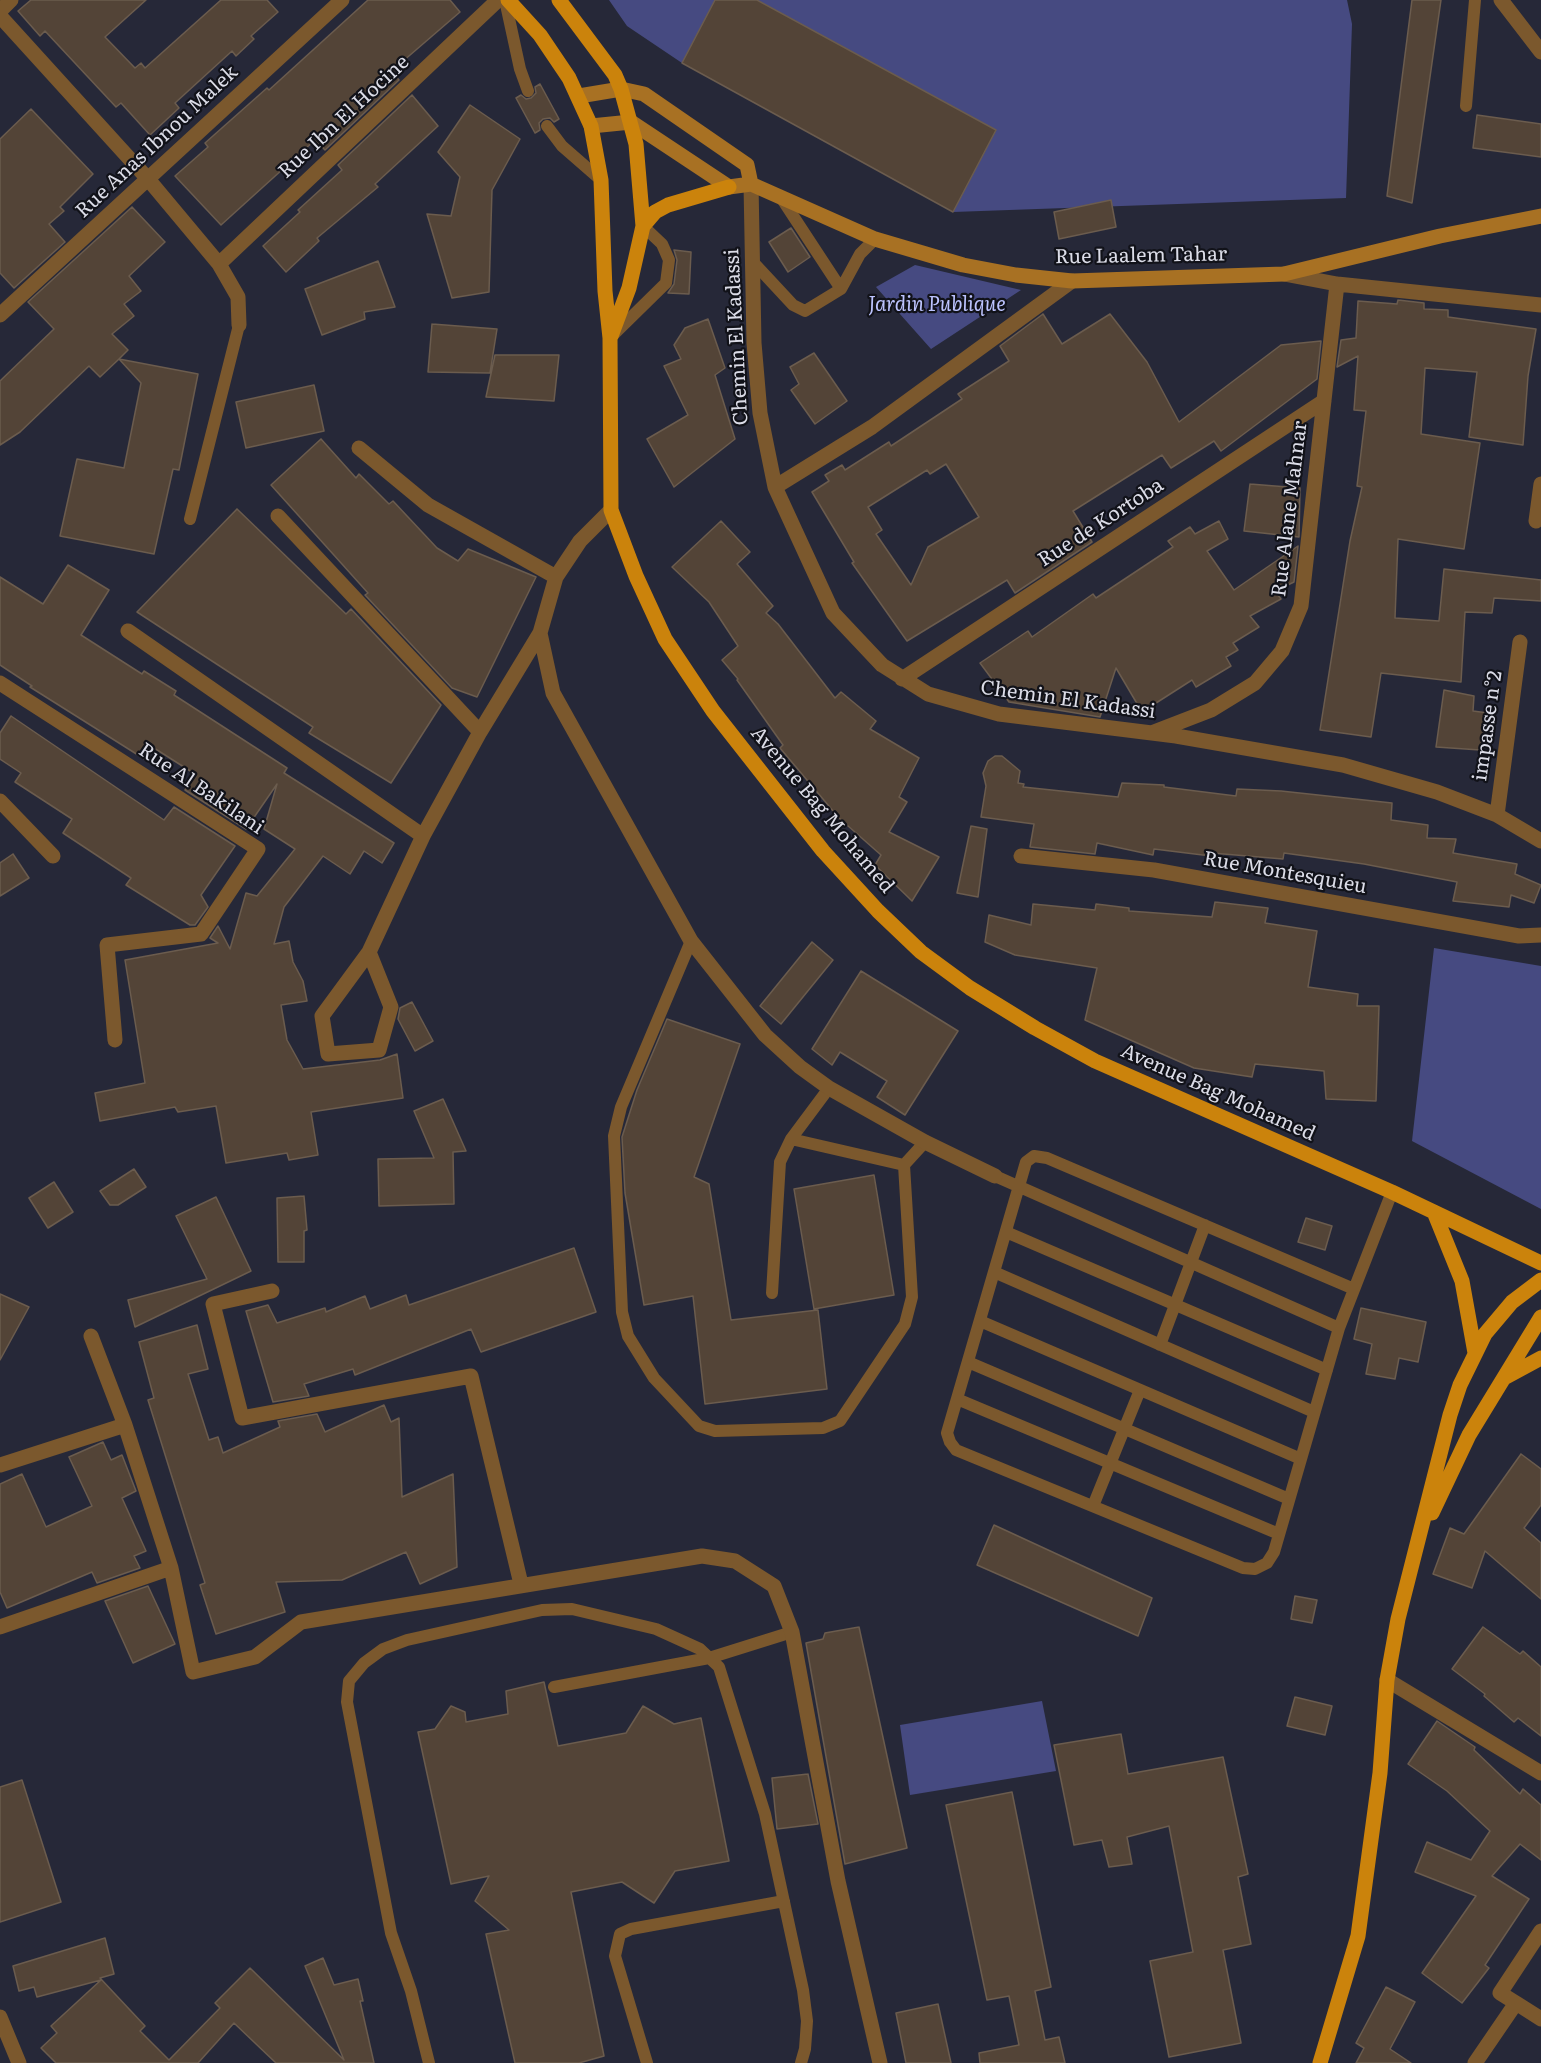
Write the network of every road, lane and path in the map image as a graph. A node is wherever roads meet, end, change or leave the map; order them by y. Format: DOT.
graph roads {
  1 [pos="11,0"];
  2 [pos="342,0"];
  3 [pos="498,0"];
  4 [pos="507,0"];
  5 [pos="559,0"];
  6 [pos="1476,0"];
  7 [pos="1501,0"];
  8 [pos="0,11"];
  9 [pos="0,16"];
  10 [pos="1541,52"];
  11 [pos="621,90"];
  12 [pos="528,91"];
  13 [pos="579,96"];
  14 [pos="1466,106"];
  15 [pos="631,122"];
  16 [pos="547,126"];
  17 [pos="591,126"];
  18 [pos="148,179"];
  19 [pos="601,180"];
  20 [pos="751,184"];
  21 [pos="729,187"];
  22 [pos="782,199"];
  23 [pos="1541,216"];
  24 [pos="643,226"];
  25 [pos="875,239"];
  26 [pos="753,262"];
  27 [pos="219,264"];
  28 [pos="1284,274"];
  29 [pos="1072,281"];
  30 [pos="1337,284"];
  31 [pos="841,289"];
  32 [pos="1541,305"];
  33 [pos="0,315"];
  34 [pos="239,325"];
  35 [pos="610,338"];
  36 [pos="1324,401"];
  37 [pos="359,448"];
  38 [pos="1541,484"];
  39 [pos="775,487"];
  40 [pos="611,510"];
  41 [pos="278,516"];
  42 [pos="190,519"];
  43 [pos="1536,521"];
  44 [pos="556,577"];
  45 [pos="128,632"];
  46 [pos="540,633"];
  47 [pos="1520,642"];
  48 [pos="902,679"];
  49 [pos="0,684"];
  50 [pos="480,732"];
  51 [pos="1151,734"];
  52 [pos="0,801"];
  53 [pos="1497,815"];
  54 [pos="423,836"];
  55 [pos="1541,841"];
  56 [pos="53,856"];
  57 [pos="1021,856"];
  58 [pos="1541,935"];
  59 [pos="691,941"];
  60 [pos="369,952"];
  61 [pos="115,1040"];
  62 [pos="829,1088"];
  63 [pos="791,1139"];
  64 [pos="926,1142"];
  65 [pos="904,1165"];
  66 [pos="994,1176"];
  67 [pos="1019,1188"];
  68 [pos="1392,1192"];
  69 [pos="1434,1212"];
  70 [pos="1205,1225"];
  71 [pos="1006,1232"];
  72 [pos="1191,1263"];
  73 [pos="1541,1263"];
  74 [pos="994,1272"];
  75 [pos="1541,1280"];
  76 [pos="1354,1288"];
  77 [pos="272,1291"];
  78 [pos="772,1293"];
  79 [pos="1175,1305"];
  80 [pos="1541,1317"];
  81 [pos="980,1321"];
  82 [pos="1339,1329"];
  83 [pos="91,1336"];
  84 [pos="1160,1345"];
  85 [pos="1475,1353"];
  86 [pos="1541,1358"];
  87 [pos="968,1362"];
  88 [pos="1327,1370"];
  89 [pos="1504,1379"];
  90 [pos="1140,1390"];
  91 [pos="957,1399"];
  92 [pos="1314,1412"];
  93 [pos="125,1425"];
  94 [pos="1125,1429"];
  95 [pos="1301,1459"];
  96 [pos="1111,1464"];
  97 [pos="0,1465"];
  98 [pos="1289,1499"];
  99 [pos="1093,1506"];
  100 [pos="1279,1534"];
  101 [pos="1415,1552"];
  102 [pos="171,1569"];
  103 [pos="521,1584"];
  104 [pos="0,1627"];
  105 [pos="792,1632"];
  106 [pos="709,1658"];
  107 [pos="1387,1680"];
  108 [pos="554,1687"];
  109 [pos="1541,1773"];
  110 [pos="784,1901"];
  111 [pos="1541,1931"];
  112 [pos="1516,2002"];
  113 [pos="0,2017"];
  114 [pos="1541,2019"];
  115 [pos="19,2063"];
  116 [pos="429,2063"];
  117 [pos="647,2063"];
  118 [pos="801,2063"];
  119 [pos="880,2063"];
  120 [pos="1320,2063"];
  121 [pos="1475,2063"];
  1 -- 8 [label="street"];
  2 -- 18 [label="street, Rue Anas Ibnou Malek"];
  3 -- 27 [label="street, Rue Ibn El Hocine"];
  4 -- 12 [label="lane"];
  4 -- 13 [label="main road"];
  5 -- 11 [label="main road"];
  6 -- 14 [label="lane"];
  7 -- 10 [label="street"];
  9 -- 18 [label="street"];
  11 -- 13 [label="main road"];
  11 -- 15 [label="main road"];
  11 -- 20 [label="main road"];
  13 -- 17 [label="main road"];
  15 -- 17 [label="main road"];
  15 -- 21 [label="main road"];
  15 -- 24 [label="main road"];
  16 -- 19 [label="lane"];
  17 -- 19 [label="main road"];
  18 -- 27 [label="street"];
  18 -- 33 [label="street, Rue Anas Ibnou Malek"];
  19 -- 35 [label="main road"];
  20 -- 21 [label="main road"];
  20 -- 22 [label="main road, Rue Laalem Tahar"];
  20 -- 26 [label="street, Chemin El Kadassi"];
  21 -- 24 [label="main road"];
  22 -- 25 [label="main road, Rue Laalem Tahar"];
  22 -- 31 [label="lane"];
  23 -- 28 [label="main road, Rue Laalem Tahar"];
  24 -- 35 [label="main road"];
  24 -- 35 [label="lane"];
  25 -- 29 [label="main road, Rue Laalem Tahar"];
  25 -- 31 [label="lane"];
  26 -- 31 [label="lane"];
  26 -- 39 [label="street, Chemin El Kadassi"];
  27 -- 34 [label="street"];
  28 -- 29 [label="main road, Rue Laalem Tahar"];
  28 -- 30 [label="street"];
  29 -- 39 [label="street"];
  30 -- 32 [label="street"];
  30 -- 36 [label="street, Rue Alane Mahnar"];
  34 -- 42 [label="lane"];
  35 -- 40 [label="main road, Avenue Bag Mohamed"];
  36 -- 48 [label="street, Rue de Kortoba"];
  36 -- 51 [label="street, Rue Alane Mahnar"];
  37 -- 44 [label="street"];
  38 -- 43 [label="street"];
  39 -- 48 [label="street, Chemin El Kadassi"];
  40 -- 44 [label="street"];
  40 -- 68 [label="main road, Avenue Bag Mohamed"];
  41 -- 50 [label="street"];
  44 -- 46 [label="street"];
  45 -- 54 [label="street"];
  46 -- 50 [label="street"];
  46 -- 59 [label="street"];
  47 -- 53 [label="street, impasse n°2"];
  48 -- 51 [label="street, Chemin El Kadassi"];
  49 -- 61 [label="street, Rue Al Bakilani"];
  50 -- 54 [label="street"];
  51 -- 53 [label="street, Chemin El Kadassi"];
  52 -- 56 [label="street"];
  53 -- 55 [label="street, Chemin El Kadassi"];
  54 -- 60 [label="street"];
  57 -- 58 [label="street, Rue Montesquieu"];
  59 -- 62 [label="street"];
  59 -- 65 [label="lane"];
  60 -- 60 [label="street"];
  62 -- 63 [label="lane"];
  62 -- 64 [label="street"];
  63 -- 65 [label="lane"];
  63 -- 78 [label="lane"];
  64 -- 65 [label="lane"];
  64 -- 66 [label="street"];
  66 -- 67 [label="lane"];
  67 -- 70 [label="lane"];
  67 -- 71 [label="lane"];
  67 -- 72 [label="lane"];
  68 -- 69 [label="main road, Avenue Bag Mohamed"];
  68 -- 76 [label="lane"];
  69 -- 73 [label="main road, Avenue Bag Mohamed"];
  69 -- 85 [label="main road"];
  70 -- 72 [label="lane"];
  70 -- 76 [label="lane"];
  71 -- 74 [label="lane"];
  71 -- 79 [label="lane"];
  72 -- 79 [label="lane"];
  72 -- 82 [label="lane"];
  74 -- 81 [label="lane"];
  74 -- 84 [label="lane"];
  75 -- 85 [label="main road"];
  76 -- 82 [label="lane"];
  77 -- 103 [label="street"];
  79 -- 84 [label="lane"];
  79 -- 88 [label="lane"];
  80 -- 89 [label="main road"];
  81 -- 87 [label="lane"];
  81 -- 90 [label="lane"];
  82 -- 88 [label="lane"];
  83 -- 93 [label="street"];
  84 -- 92 [label="lane"];
  85 -- 101 [label="main road"];
  86 -- 89 [label="main road"];
  87 -- 91 [label="lane"];
  87 -- 94 [label="lane"];
  88 -- 92 [label="lane"];
  89 -- 101 [label="main road"];
  90 -- 94 [label="lane"];
  90 -- 95 [label="lane"];
  91 -- 96 [label="lane"];
  91 -- 99 [label="lane"];
  92 -- 95 [label="lane"];
  93 -- 97 [label="street"];
  93 -- 102 [label="street"];
  94 -- 96 [label="lane"];
  94 -- 98 [label="lane"];
  95 -- 98 [label="lane"];
  96 -- 99 [label="lane"];
  96 -- 100 [label="lane"];
  98 -- 100 [label="lane"];
  99 -- 100 [label="lane"];
  101 -- 107 [label="main road"];
  102 -- 103 [label="street"];
  102 -- 104 [label="street"];
  103 -- 105 [label="street"];
  105 -- 106 [label="lane"];
  105 -- 119 [label="street"];
  106 -- 108 [label="lane"];
  106 -- 110 [label="lane"];
  106 -- 116 [label="lane"];
  107 -- 109 [label="street"];
  107 -- 120 [label="main road"];
  110 -- 117 [label="lane"];
  110 -- 118 [label="lane"];
  111 -- 112 [label="street"];
  112 -- 114 [label="street"];
  112 -- 121 [label="street"];
  113 -- 115 [label="street"];
}
